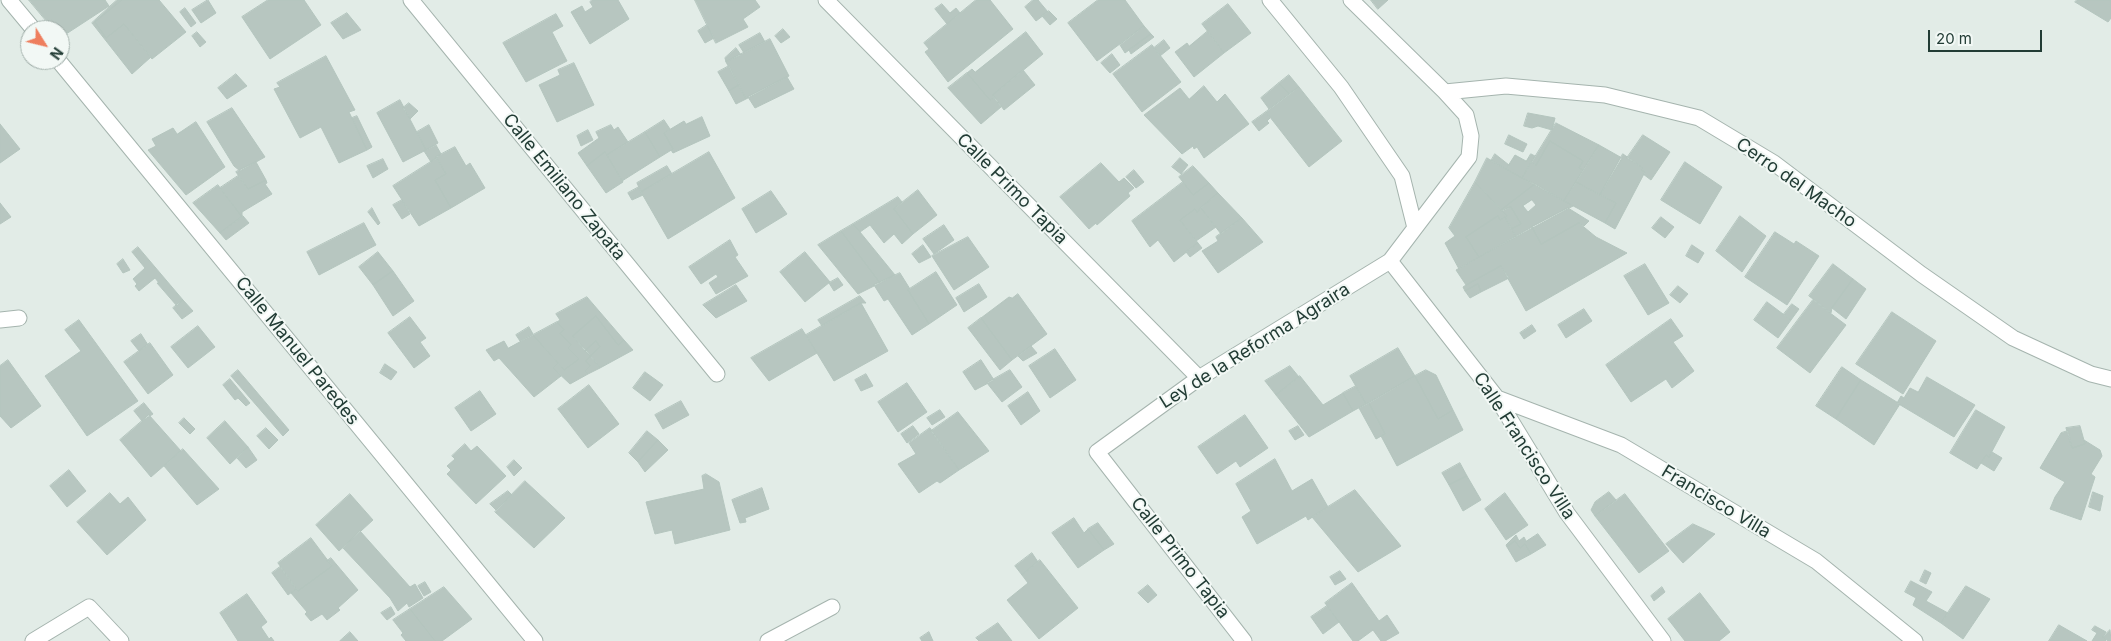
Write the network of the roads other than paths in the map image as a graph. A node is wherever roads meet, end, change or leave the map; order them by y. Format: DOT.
graph roads {
  1 [pos="9,0"];
  2 [pos="411,0"];
  3 [pos="826,0"];
  4 [pos="1270,0"];
  5 [pos="1351,0"];
  6 [pos="26,20"];
  7 [pos="66,70"];
  8 [pos="1445,92"];
  9 [pos="1415,228"];
  10 [pos="1390,261"];
  11 [pos="19,318"];
  12 [pos="0,320"];
  13 [pos="716,374"];
  14 [pos="1199,378"];
  15 [pos="2111,378"];
  16 [pos="1497,398"];
  17 [pos="1097,452"];
  18 [pos="832,607"];
  19 [pos="33,641"];
  20 [pos="121,641"];
  21 [pos="536,641"];
  22 [pos="768,641"];
  23 [pos="1244,641"];
  24 [pos="1663,641"];
  25 [pos="1915,641"];
  1 -- 6 [label="street"];
  2 -- 13 [label="street, Calle Emiliano Zapata"];
  3 -- 14 [label="street, Calle Primo Tapia"];
  4 -- 9 [label="street"];
  5 -- 8 [label="street"];
  7 -- 21 [label="street, Calle Manuel Paredes"];
  8 -- 9 [label="street"];
  8 -- 15 [label="street, Cerro del Macho"];
  9 -- 10 [label="street"];
  10 -- 14 [label="street, Ley de la Reforma Agraira"];
  10 -- 16 [label="street, Calle Francisco Villa"];
  11 -- 12 [label="street"];
  14 -- 17 [label="street, Ley de la Reforma Agraira"];
  16 -- 24 [label="street, Calle Francisco Villa"];
  16 -- 25 [label="street, Francisco Villa"];
  17 -- 23 [label="street, Calle Primo Tapia"];
  18 -- 22 [label="street"];
  19 -- 20 [label="street"];
}
